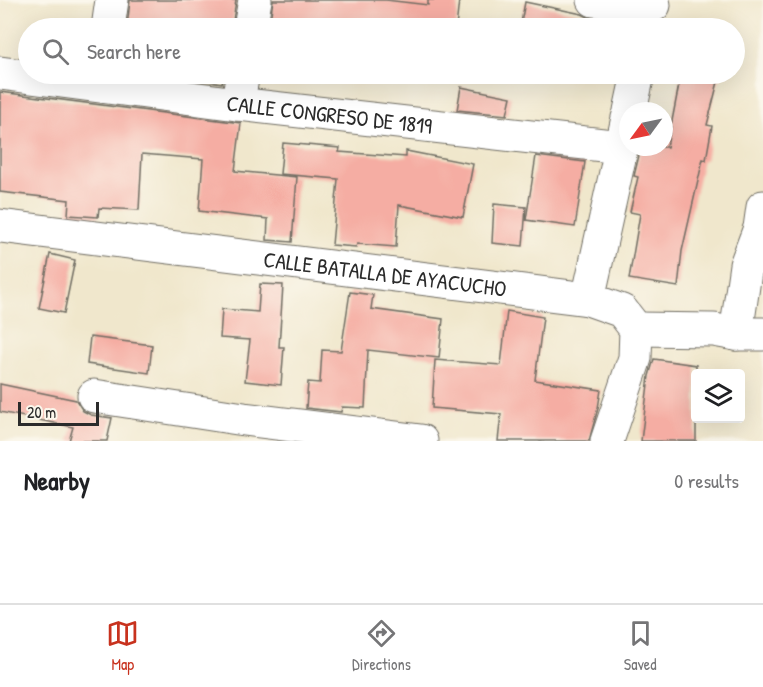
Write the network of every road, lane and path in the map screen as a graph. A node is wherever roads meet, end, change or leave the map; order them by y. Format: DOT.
graph roads {
  1 [pos="112,0"];
  2 [pos="255,0"];
  3 [pos="594,0"];
  4 [pos="652,11"];
  5 [pos="109,18"];
  6 [pos="252,18"];
  7 [pos="0,73"];
  8 [pos="18,74"];
  9 [pos="171,84"];
  10 [pos="636,84"];
  11 [pos="240,89"];
  12 [pos="632,102"];
  13 [pos="619,131"];
  14 [pos="620,156"];
  15 [pos="763,207"];
  16 [pos="0,226"];
  17 [pos="588,299"];
  18 [pos="636,329"];
  19 [pos="750,334"];
  20 [pos="94,396"];
  21 [pos="421,441"];
  22 [pos="607,441"];
  1 -- 5 [label="street"];
  2 -- 6 [label="street"];
  3 -- 4 [label="street"];
  7 -- 8 [label="street, CALLE CONGRESO DE 1819"];
  9 -- 11 [label="street, CALLE CONGRESO DE 1819"];
  10 -- 12 [label="street"];
  11 -- 13 [label="street, CALLE CONGRESO DE 1819"];
  14 -- 17 [label="street"];
  15 -- 19 [label="street"];
  16 -- 17 [label="street, CALLE BATALLA DE AYACUCHO"];
  17 -- 18 [label="street, CALLE BATALLA DE AYACUCHO"];
  18 -- 19 [label="street"];
  18 -- 22 [label="street"];
  20 -- 21 [label="street"];
}
